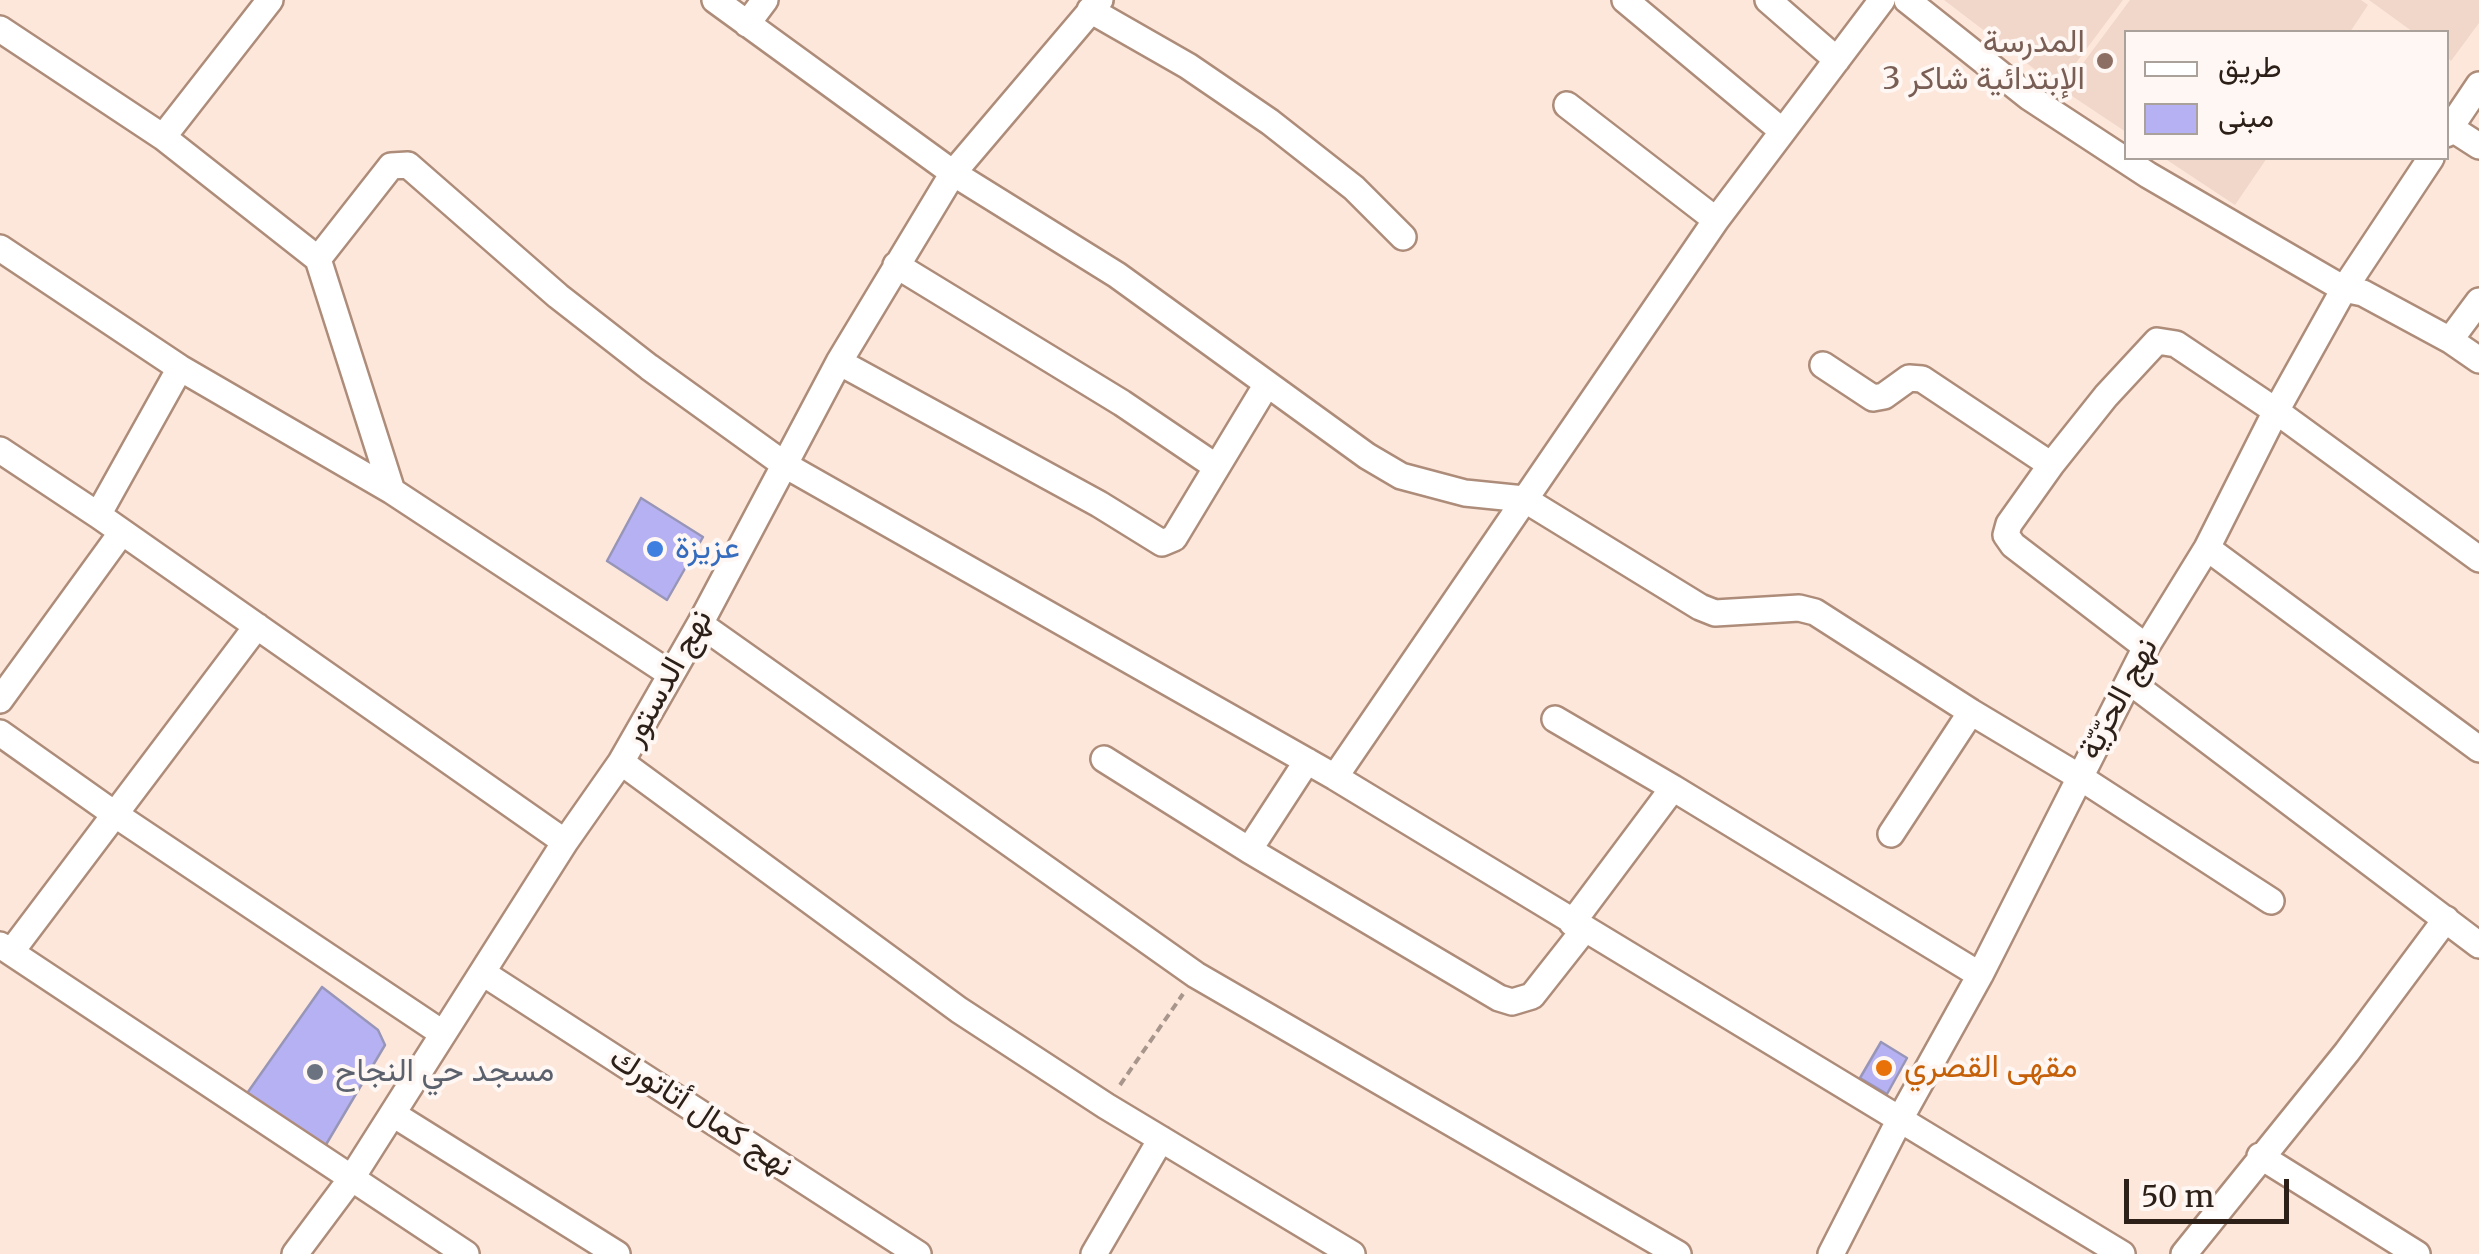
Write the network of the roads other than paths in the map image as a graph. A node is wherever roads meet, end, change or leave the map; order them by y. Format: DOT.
graph roads {
  1 [pos="270,0"];
  2 [pos="715,0"];
  3 [pos="765,0"];
  4 [pos="1625,0"];
  5 [pos="1768,0"];
  6 [pos="1882,0"];
  7 [pos="1907,0"];
  8 [pos="1095,5"];
  9 [pos="747,24"];
  10 [pos="0,28"];
  11 [pos="1837,60"];
  12 [pos="2479,85"];
  13 [pos="1567,105"];
  14 [pos="1781,130"];
  15 [pos="2449,131"];
  16 [pos="163,137"];
  17 [pos="2479,146"];
  18 [pos="2430,160"];
  19 [pos="953,173"];
  20 [pos="1716,220"];
  21 [pos="1403,237"];
  22 [pos="0,248"];
  23 [pos="318,259"];
  24 [pos="896,265"];
  25 [pos="2344,289"];
  26 [pos="2479,301"];
  27 [pos="2450,340"];
  28 [pos="2479,360"];
  29 [pos="838,362"];
  30 [pos="1823,365"];
  31 [pos="180,368"];
  32 [pos="1267,384"];
  33 [pos="2276,411"];
  34 [pos="0,450"];
  35 [pos="786,465"];
  36 [pos="2051,465"];
  37 [pos="1215,466"];
  38 [pos="392,491"];
  39 [pos="1524,499"];
  40 [pos="98,515"];
  41 [pos="122,532"];
  42 [pos="2207,548"];
  43 [pos="2479,559"];
  44 [pos="700,624"];
  45 [pos="256,626"];
  46 [pos="2146,647"];
  47 [pos="669,673"];
  48 [pos="2129,681"];
  49 [pos="0,700"];
  50 [pos="1971,712"];
  51 [pos="1555,719"];
  52 [pos="0,732"];
  53 [pos="2479,749"];
  54 [pos="1104,759"];
  55 [pos="1307,761"];
  56 [pos="621,762"];
  57 [pos="2078,776"];
  58 [pos="1336,777"];
  59 [pos="1673,788"];
  60 [pos="112,813"];
  61 [pos="1892,834"];
  62 [pos="566,842"];
  63 [pos="1249,850"];
  64 [pos="2271,900"];
  65 [pos="2446,919"];
  66 [pos="1578,926"];
  67 [pos="2479,945"];
  68 [pos="5,948"];
  69 [pos="483,973"];
  70 [pos="1980,975"];
  71 [pos="442,1033"];
  72 [pos="394,1114"];
  73 [pos="1900,1119"];
  74 [pos="1161,1138"];
  75 [pos="2260,1156"];
  76 [pos="351,1179"];
  77 [pos="296,1254"];
  78 [pos="466,1254"];
  79 [pos="617,1254"];
  80 [pos="918,1254"];
  81 [pos="1094,1254"];
  82 [pos="1352,1254"];
  83 [pos="1678,1254"];
  84 [pos="1831,1254"];
  85 [pos="2122,1254"];
  86 [pos="2184,1254"];
  87 [pos="2417,1254"];
  1 -- 16 [label="street"];
  2 -- 9 [label="street"];
  3 -- 9 [label="street"];
  4 -- 14 [label="street"];
  5 -- 11 [label="street"];
  6 -- 11 [label="street"];
  7 -- 25 [label="street"];
  8 -- 19 [label="street, نهج الدستور"];
  8 -- 21 [label="street"];
  9 -- 19 [label="street"];
  10 -- 16 [label="street"];
  11 -- 14 [label="street"];
  12 -- 15 [label="street"];
  13 -- 20 [label="street"];
  14 -- 20 [label="street"];
  15 -- 17 [label="street"];
  16 -- 23 [label="street"];
  18 -- 25 [label="street, نهج الحرّيّة"];
  19 -- 24 [label="street, نهج الدستور"];
  19 -- 32 [label="street"];
  20 -- 39 [label="street"];
  22 -- 31 [label="street"];
  23 -- 35 [label="street"];
  23 -- 38 [label="street"];
  24 -- 29 [label="street, نهج الدستور"];
  24 -- 37 [label="street"];
  25 -- 27 [label="street"];
  25 -- 33 [label="street, نهج الحرّيّة"];
  26 -- 27 [label="street"];
  27 -- 28 [label="street"];
  29 -- 35 [label="street, نهج الدستور"];
  29 -- 37 [label="street"];
  30 -- 36 [label="street"];
  31 -- 38 [label="street"];
  31 -- 40 [label="street"];
  32 -- 37 [label="street"];
  32 -- 39 [label="street"];
  33 -- 36 [label="street"];
  33 -- 42 [label="street, نهج الحرّيّة"];
  33 -- 43 [label="street"];
  34 -- 40 [label="street"];
  35 -- 44 [label="street, نهج الدستور"];
  35 -- 55 [label="street"];
  36 -- 46 [label="street"];
  38 -- 47 [label="street"];
  39 -- 50 [label="street"];
  39 -- 58 [label="street"];
  40 -- 41 [label="street"];
  41 -- 45 [label="street"];
  41 -- 49 [label="street"];
  42 -- 46 [label="street, نهج الحرّيّة"];
  42 -- 53 [label="street"];
  44 -- 47 [label="street, نهج الدستور"];
  44 -- 83 [label="street"];
  45 -- 60 [label="street"];
  45 -- 62 [label="street"];
  46 -- 48 [label="street, نهج الحرّيّة"];
  47 -- 56 [label="street, نهج الدستور"];
  48 -- 57 [label="street, نهج الحرّيّة"];
  48 -- 65 [label="street"];
  50 -- 57 [label="street"];
  50 -- 61 [label="street"];
  51 -- 59 [label="street"];
  52 -- 60 [label="street"];
  54 -- 63 [label="street"];
  55 -- 58 [label="street"];
  55 -- 63 [label="street"];
  56 -- 62 [label="street, نهج الدستور"];
  56 -- 74 [label="street"];
  57 -- 64 [label="street"];
  57 -- 70 [label="street, نهج الحرّيّة"];
  58 -- 66 [label="street"];
  59 -- 66 [label="street"];
  59 -- 70 [label="street"];
  60 -- 68 [label="street"];
  60 -- 71 [label="street"];
  62 -- 69 [label="street, نهج الدستور"];
  63 -- 66 [label="street"];
  65 -- 67 [label="street"];
  65 -- 75 [label="street"];
  66 -- 73 [label="street"];
  68 -- 76 [label="street"];
  69 -- 71 [label="street, نهج الدستور"];
  69 -- 80 [label="street, نهج كمال أتاتورك"];
  70 -- 73 [label="street, نهج الحرّيّة"];
  71 -- 72 [label="street, نهج الدستور"];
  72 -- 76 [label="street, نهج الدستور"];
  72 -- 79 [label="street"];
  73 -- 84 [label="street, نهج الحرّيّة"];
  73 -- 85 [label="street"];
  74 -- 81 [label="street"];
  74 -- 82 [label="street"];
  75 -- 86 [label="street"];
  75 -- 87 [label="street"];
  76 -- 77 [label="street, نهج الدستور"];
  76 -- 78 [label="street"];
}
